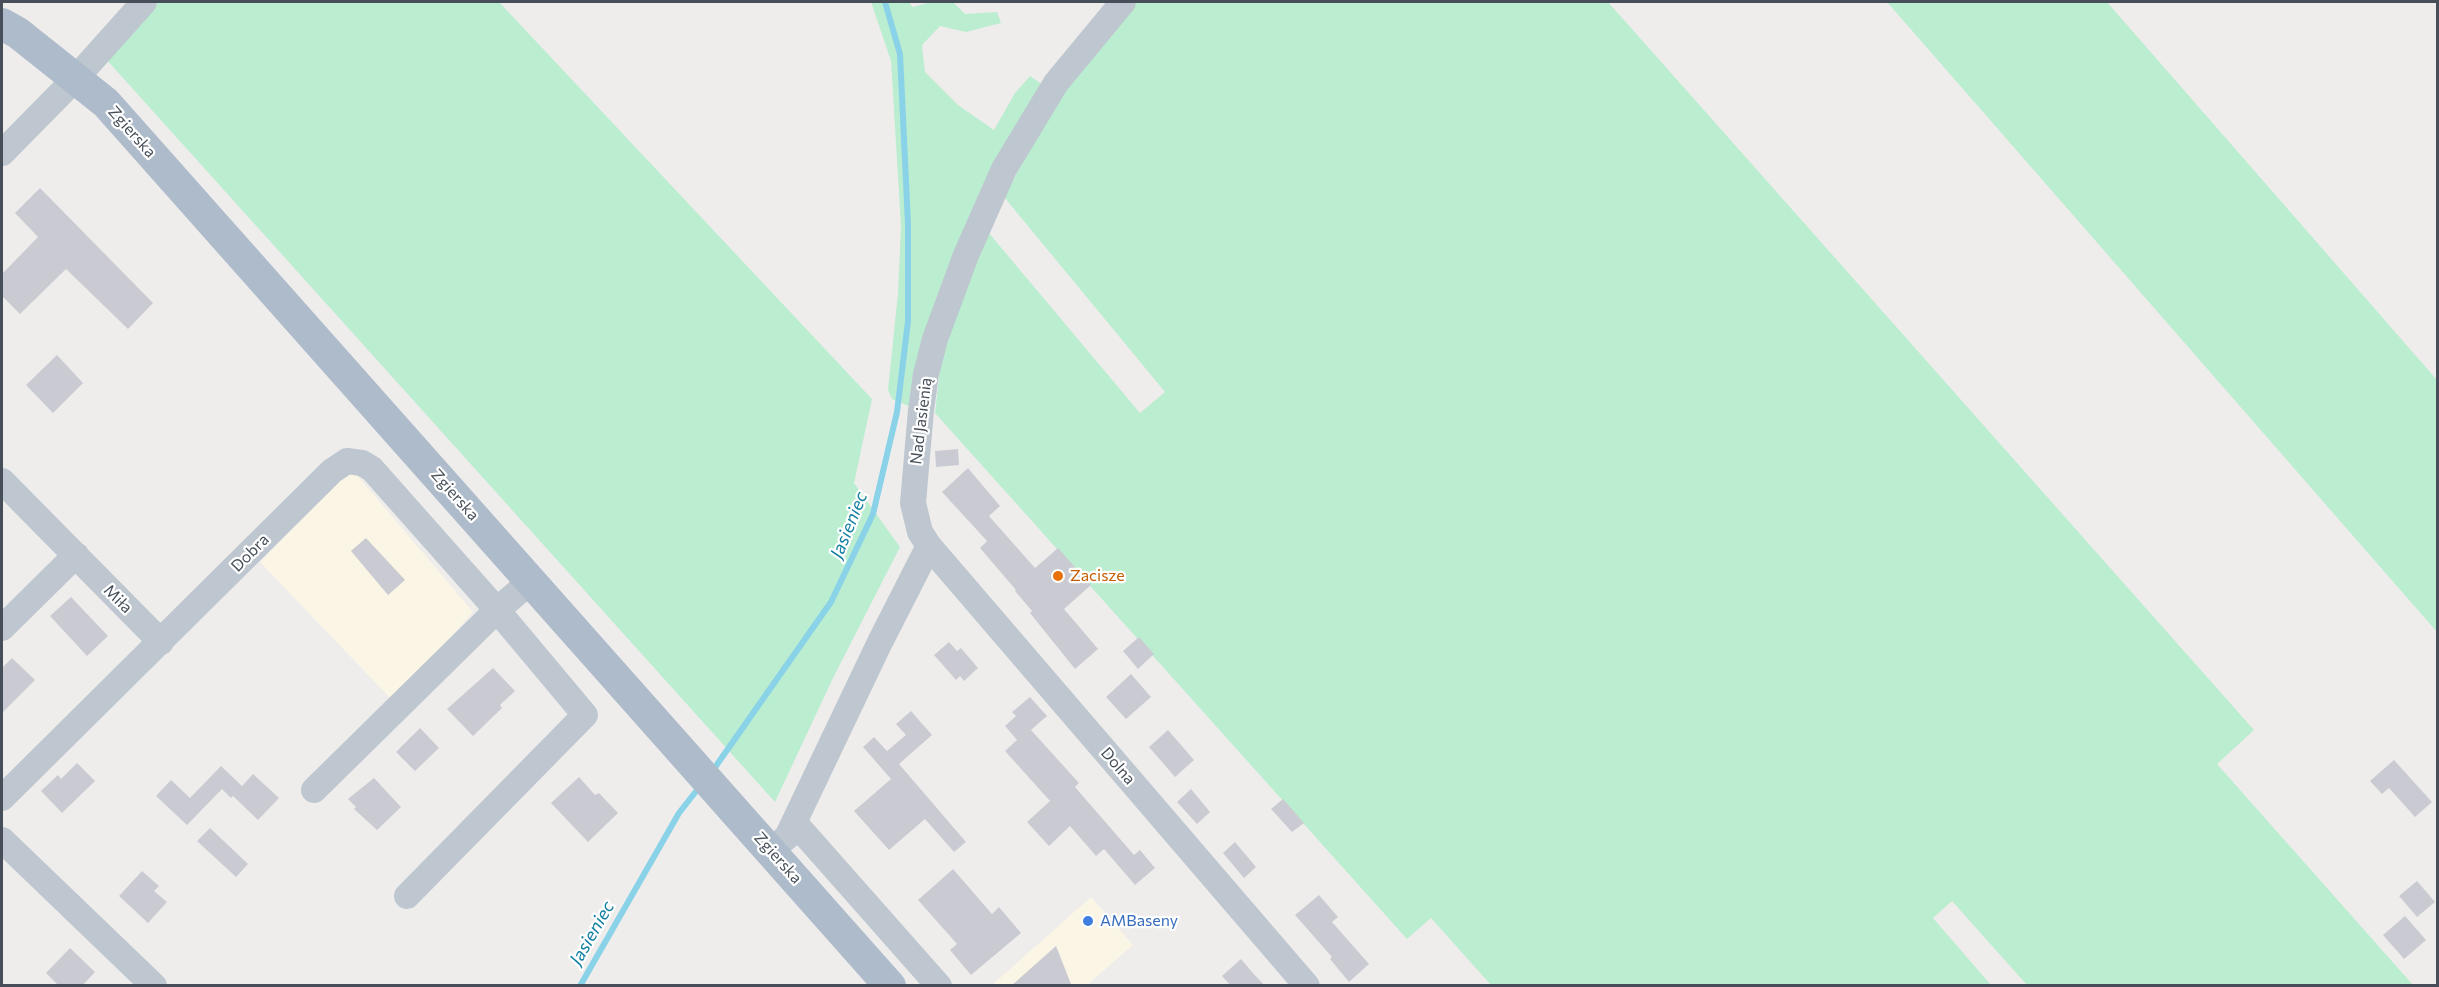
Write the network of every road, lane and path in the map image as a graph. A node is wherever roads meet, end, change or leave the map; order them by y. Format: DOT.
graph roads {
  1 [pos="144,2"];
  2 [pos="1123,2"];
  3 [pos="2,24"];
  4 [pos="76,78"];
  5 [pos="2,153"];
  6 [pos="2,481"];
  7 [pos="929,546"];
  8 [pos="76,555"];
  9 [pos="531,581"];
  10 [pos="497,610"];
  11 [pos="2,628"];
  12 [pos="161,642"];
  13 [pos="314,790"];
  14 [pos="2,798"];
  15 [pos="794,822"];
  16 [pos="2,840"];
  17 [pos="771,850"];
  18 [pos="407,896"];
  19 [pos="154,986"];
  20 [pos="890,986"];
  21 [pos="939,986"];
  22 [pos="1307,986"];
  1 -- 4 [label="street"];
  2 -- 7 [label="street, Nad Jasienią"];
  3 -- 4 [label="main road, Zgierska"];
  4 -- 5 [label="street"];
  4 -- 9 [label="main road, Zgierska"];
  6 -- 8 [label="street, Miła"];
  7 -- 15 [label="street"];
  7 -- 22 [label="street, Dolna"];
  8 -- 11 [label="street"];
  8 -- 12 [label="street, Miła"];
  9 -- 10 [label="street"];
  9 -- 17 [label="main road, Zgierska"];
  10 -- 12 [label="street, Dobra"];
  10 -- 13 [label="street"];
  10 -- 18 [label="street"];
  12 -- 14 [label="street, Dobra"];
  15 -- 17 [label="street"];
  15 -- 21 [label="street"];
  16 -- 19 [label="street"];
  17 -- 20 [label="main road, Zgierska"];
}
